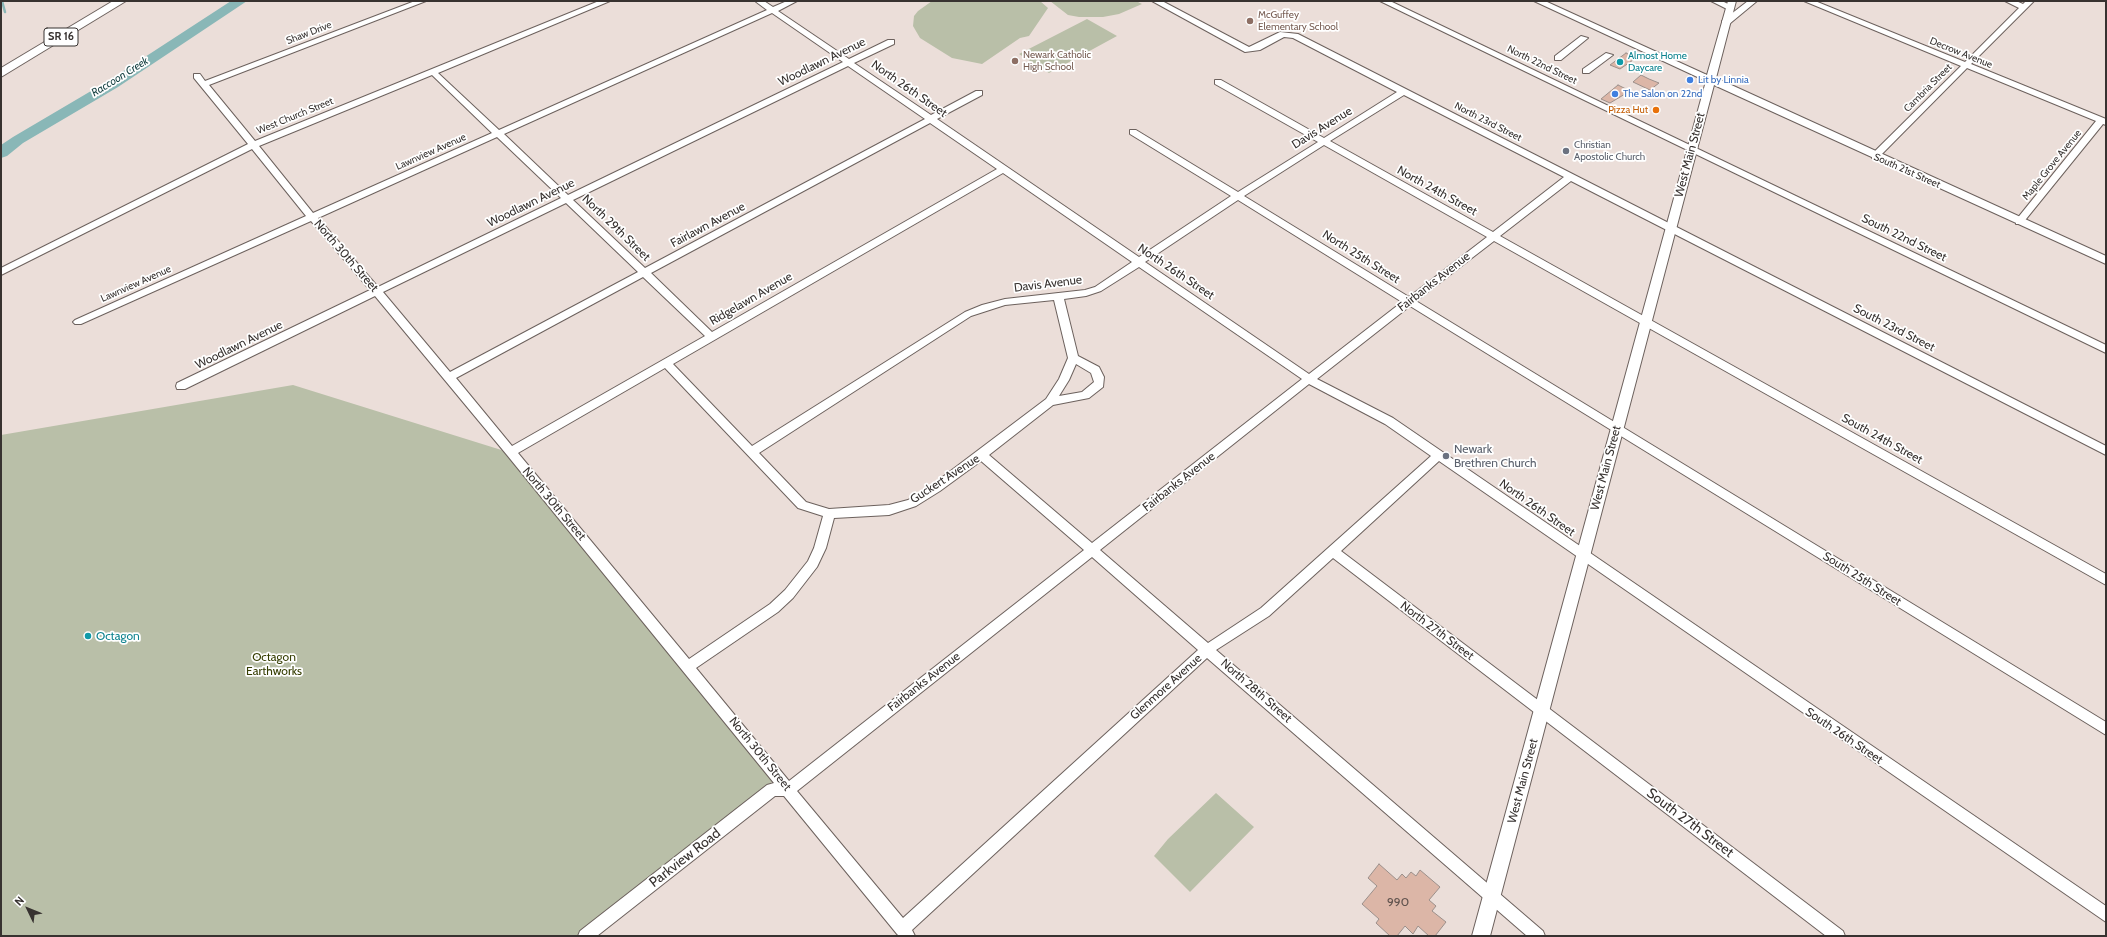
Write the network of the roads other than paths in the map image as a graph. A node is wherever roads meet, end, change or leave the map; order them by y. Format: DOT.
graph roads {
  1 [pos="108,1"];
  2 [pos="121,1"];
  3 [pos="422,1"];
  4 [pos="606,1"];
  5 [pos="759,1"];
  6 [pos="793,1"];
  7 [pos="1156,1"];
  8 [pos="1384,1"];
  9 [pos="1538,1"];
  10 [pos="1715,1"];
  11 [pos="1754,1"];
  12 [pos="1808,1"];
  13 [pos="2009,1"];
  14 [pos="1731,4"];
  15 [pos="2027,4"];
  16 [pos="772,10"];
  17 [pos="1725,23"];
  18 [pos="1584,38"];
  19 [pos="891,42"];
  20 [pos="1609,55"];
  21 [pos="1558,58"];
  22 [pos="849,63"];
  23 [pos="1,64"];
  24 [pos="1966,66"];
  25 [pos="1586,71"];
  26 [pos="433,72"];
  27 [pos="1,73"];
  28 [pos="197,76"];
  29 [pos="1710,79"];
  30 [pos="1218,82"];
  31 [pos="204,84"];
  32 [pos="1404,92"];
  33 [pos="979,93"];
  34 [pos="931,119"];
  35 [pos="2104,121"];
  36 [pos="1133,132"];
  37 [pos="498,134"];
  38 [pos="1325,142"];
  39 [pos="254,144"];
  40 [pos="1691,150"];
  41 [pos="1875,156"];
  42 [pos="1003,169"];
  43 [pos="1570,177"];
  44 [pos="1238,196"];
  45 [pos="567,199"];
  46 [pos="312,217"];
  47 [pos="2019,222"];
  48 [pos="1670,228"];
  49 [pos="1493,237"];
  50 [pos="2106,260"];
  51 [pos="1140,263"];
  52 [pos="1,272"];
  53 [pos="645,273"];
  54 [pos="376,291"];
  55 [pos="1058,296"];
  56 [pos="1409,302"];
  57 [pos="78,322"];
  58 [pos="1645,322"];
  59 [pos="712,337"];
  60 [pos="2106,349"];
  61 [pos="1073,358"];
  62 [pos="666,363"];
  63 [pos="448,378"];
  64 [pos="1309,379"];
  65 [pos="181,386"];
  66 [pos="1050,402"];
  67 [pos="1617,429"];
  68 [pos="2106,451"];
  69 [pos="511,452"];
  70 [pos="751,452"];
  71 [pos="982,455"];
  72 [pos="1439,455"];
  73 [pos="829,514"];
  74 [pos="1092,550"];
  75 [pos="1333,551"];
  76 [pos="1583,556"];
  77 [pos="2106,580"];
  78 [pos="1208,649"];
  79 [pos="688,667"];
  80 [pos="1542,710"];
  81 [pos="2106,729"];
  82 [pos="789,789"];
  83 [pos="1492,896"];
  84 [pos="2106,915"];
  85 [pos="905,933"];
  86 [pos="592,934"];
  87 [pos="1481,936"];
  88 [pos="1538,936"];
  89 [pos="1838,936"];
  1 -- 23 [label="highway, SR 16"];
  2 -- 27 [label="highway, SR 16"];
  3 -- 31 [label="street, Shaw Drive"];
  4 -- 26 [label="street, West Church Street"];
  5 -- 16 [label="street, North 26th Street"];
  6 -- 16 [label="street, Lawnview Avenue"];
  7 -- 32 [label="street, North 23rd Street"];
  8 -- 40 [label="street, North 22nd Street"];
  9 -- 29 [label="main road, South 21st Street"];
  10 -- 14 [label="street"];
  11 -- 17 [label="street"];
  12 -- 24 [label="street, Decrow Avenue"];
  13 -- 15 [label="street"];
  14 -- 17 [label="main road, West Main Street"];
  15 -- 24 [label="street, Cambria Street"];
  16 -- 22 [label="street, North 26th Street"];
  16 -- 37 [label="street, Lawnview Avenue"];
  17 -- 29 [label="main road, West Main Street"];
  18 -- 21 [label="street"];
  19 -- 22 [label="street, Woodlawn Avenue"];
  20 -- 25 [label="street"];
  22 -- 34 [label="street, North 26th Street"];
  22 -- 45 [label="street, Woodlawn Avenue"];
  24 -- 35 [label="street, Decrow Avenue"];
  24 -- 41 [label="street, Cambria Street"];
  26 -- 37 [label="street, North 29th Street"];
  26 -- 39 [label="street, West Church Street"];
  28 -- 31 [label="street, North 30th Street"];
  29 -- 40 [label="main road, West Main Street"];
  29 -- 41 [label="main road, South 21st Street"];
  30 -- 38 [label="street, North 24th Street"];
  31 -- 39 [label="street, North 30th Street"];
  32 -- 38 [label="street, Davis Avenue"];
  32 -- 43 [label="street, North 23rd Street"];
  33 -- 34 [label="street, Fairlawn Avenue"];
  34 -- 42 [label="street, North 26th Street"];
  34 -- 53 [label="street, Fairlawn Avenue"];
  35 -- 47 [label="street, Maple Grove Avenue"];
  36 -- 44 [label="street, North 25th Street"];
  37 -- 45 [label="street, North 29th Street"];
  37 -- 46 [label="street, Lawnview Avenue"];
  38 -- 44 [label="street, Davis Avenue"];
  38 -- 49 [label="street, North 24th Street"];
  39 -- 46 [label="street, North 30th Street"];
  39 -- 52 [label="street, West Church Street"];
  40 -- 48 [label="main road, West Main Street"];
  40 -- 60 [label="street, South 22nd Street"];
  41 -- 47 [label="main road, South 21st Street"];
  42 -- 51 [label="street, North 26th Street"];
  42 -- 59 [label="street, Ridgelawn Avenue"];
  43 -- 48 [label="street, North 23rd Street"];
  43 -- 49 [label="street, Fairbanks Avenue"];
  44 -- 51 [label="street, Davis Avenue"];
  44 -- 56 [label="street, North 25th Street"];
  45 -- 53 [label="street, North 29th Street"];
  45 -- 54 [label="street, Woodlawn Avenue"];
  46 -- 54 [label="street, North 30th Street"];
  46 -- 57 [label="street, Lawnview Avenue"];
  47 -- 50 [label="main road, South 21st Street"];
  48 -- 58 [label="main road, West Main Street"];
  48 -- 68 [label="street, South 23rd Street"];
  49 -- 56 [label="street, Fairbanks Avenue"];
  49 -- 58 [label="street, North 24th Street"];
  51 -- 55 [label="street, Davis Avenue"];
  51 -- 64 [label="street, North 26th Street"];
  53 -- 59 [label="street, North 29th Street"];
  53 -- 63 [label="street, Fairlawn Avenue"];
  54 -- 63 [label="street, North 30th Street"];
  54 -- 65 [label="street, Woodlawn Avenue"];
  55 -- 61 [label="street"];
  55 -- 70 [label="street, Davis Avenue"];
  56 -- 64 [label="street, Fairbanks Avenue"];
  56 -- 67 [label="street, North 25th Street"];
  58 -- 67 [label="main road, West Main Street"];
  58 -- 77 [label="street, South 24th Street"];
  59 -- 62 [label="street, Ridgelawn Avenue"];
  61 -- 66 [label="street, Guckert Avenue"];
  61 -- 66 [label="street"];
  62 -- 69 [label="street, Ridgelawn Avenue"];
  62 -- 70 [label="street"];
  63 -- 69 [label="street, North 30th Street"];
  64 -- 72 [label="street, North 26th Street"];
  64 -- 74 [label="street, Fairbanks Avenue"];
  66 -- 71 [label="street, Guckert Avenue"];
  67 -- 76 [label="main road, West Main Street"];
  67 -- 81 [label="street, South 25th Street"];
  69 -- 79 [label="street, North 30th Street"];
  70 -- 73 [label="street"];
  71 -- 73 [label="street, Guckert Avenue"];
  71 -- 74 [label="street, North 28th Street"];
  72 -- 75 [label="street, Glenmore Avenue"];
  72 -- 76 [label="street, North 26th Street"];
  73 -- 79 [label="street"];
  74 -- 78 [label="street, North 28th Street"];
  74 -- 82 [label="street, Fairbanks Avenue"];
  75 -- 78 [label="street, Glenmore Avenue"];
  75 -- 80 [label="street, North 27th Street"];
  76 -- 80 [label="main road, West Main Street"];
  76 -- 84 [label="street, South 26th Street"];
  78 -- 83 [label="street, North 28th Street"];
  78 -- 85 [label="street, Glenmore Avenue"];
  79 -- 82 [label="street, North 30th Street"];
  80 -- 83 [label="main road, West Main Street"];
  80 -- 89 [label="street, South 27th Street"];
  82 -- 85 [label="street, North 30th Street"];
  82 -- 86 [label="street, Parkview Road"];
  83 -- 87 [label="main road, West Main Street"];
  83 -- 88 [label="street, North 28th Street"];
}
